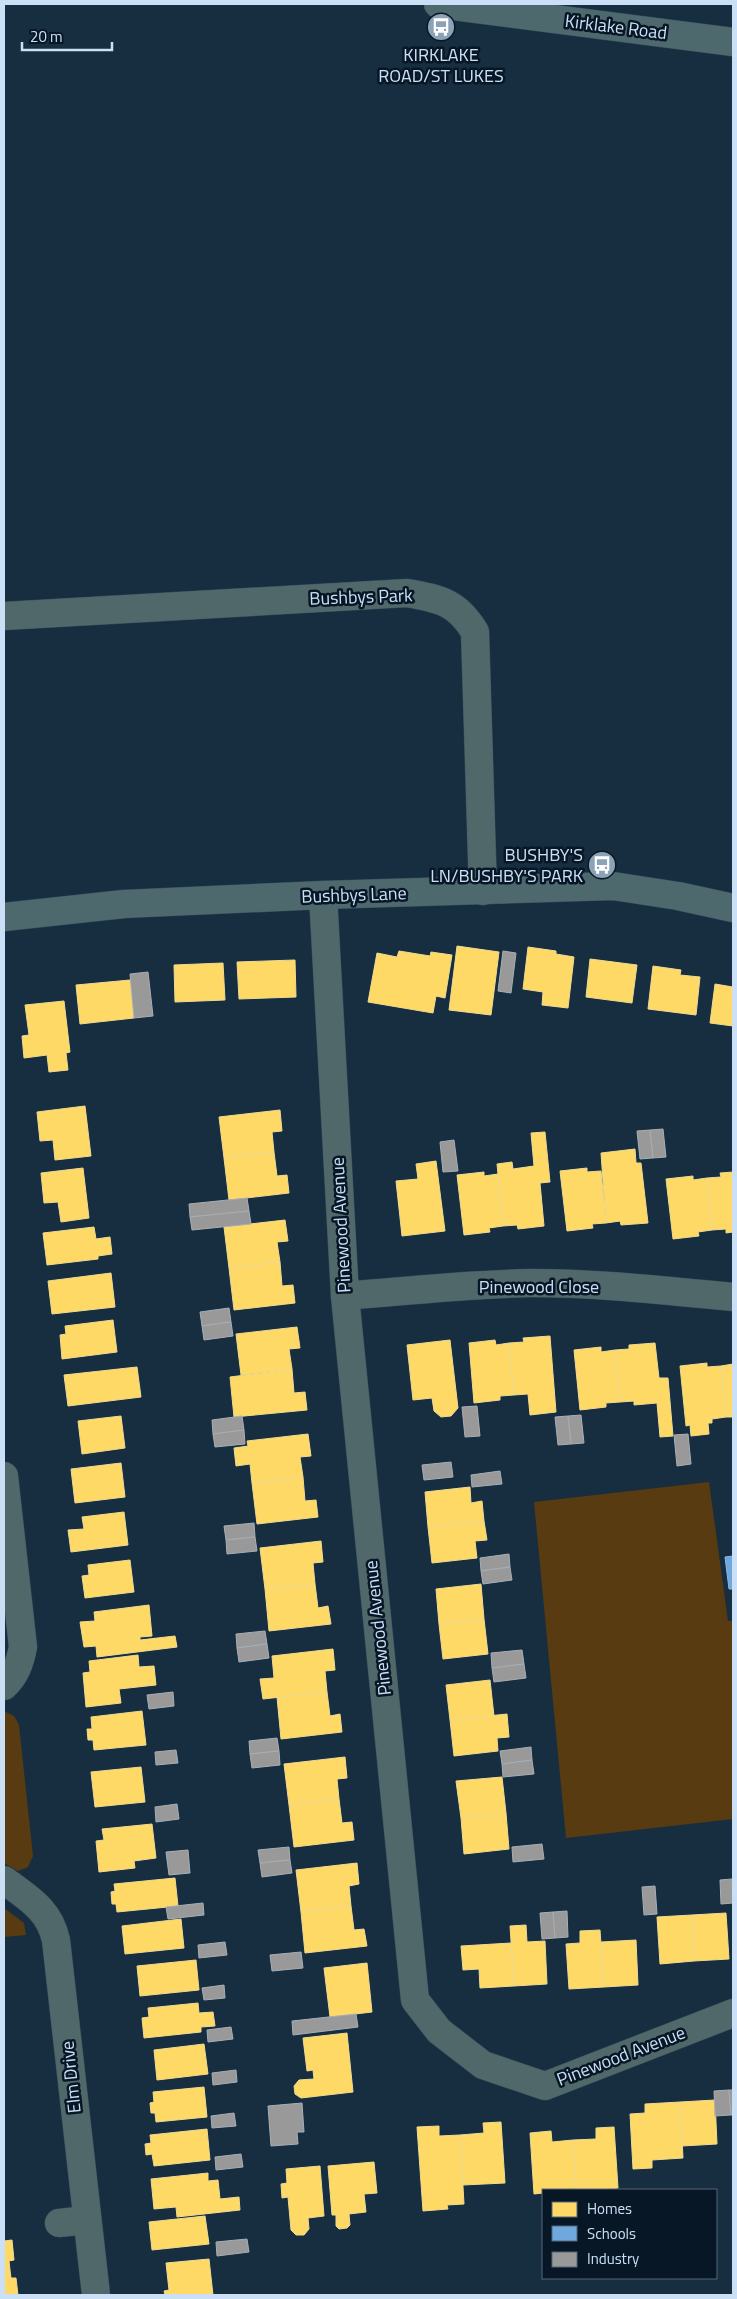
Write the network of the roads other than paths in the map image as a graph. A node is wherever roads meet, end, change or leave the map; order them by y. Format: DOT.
graph roads {
  1 [pos="438,4"];
  2 [pos="733,42"];
  3 [pos="4,616"];
  4 [pos="483,891"];
  5 [pos="323,895"];
  6 [pos="733,908"];
  7 [pos="4,917"];
  8 [pos="345,1296"];
  9 [pos="733,1297"];
  10 [pos="4,1476"];
  11 [pos="4,1686"];
  12 [pos="4,1880"];
  13 [pos="733,2013"];
  14 [pos="87,2220"];
  15 [pos="59,2223"];
  16 [pos="96,2295"];
  1 -- 2 [label="street, Kirklake Road"];
  3 -- 4 [label="street, Bushbys Park"];
  4 -- 5 [label="street, Bushbys Lane"];
  4 -- 6 [label="street, Bushbys Lane"];
  5 -- 7 [label="street, Bushbys Lane"];
  5 -- 8 [label="street, Pinewood Avenue"];
  8 -- 9 [label="street, Pinewood Close"];
  8 -- 13 [label="street, Pinewood Avenue"];
  10 -- 11 [label="street"];
  12 -- 14 [label="street, Elm Drive"];
  14 -- 15 [label="street"];
  14 -- 16 [label="street, Elm Drive"];
}
